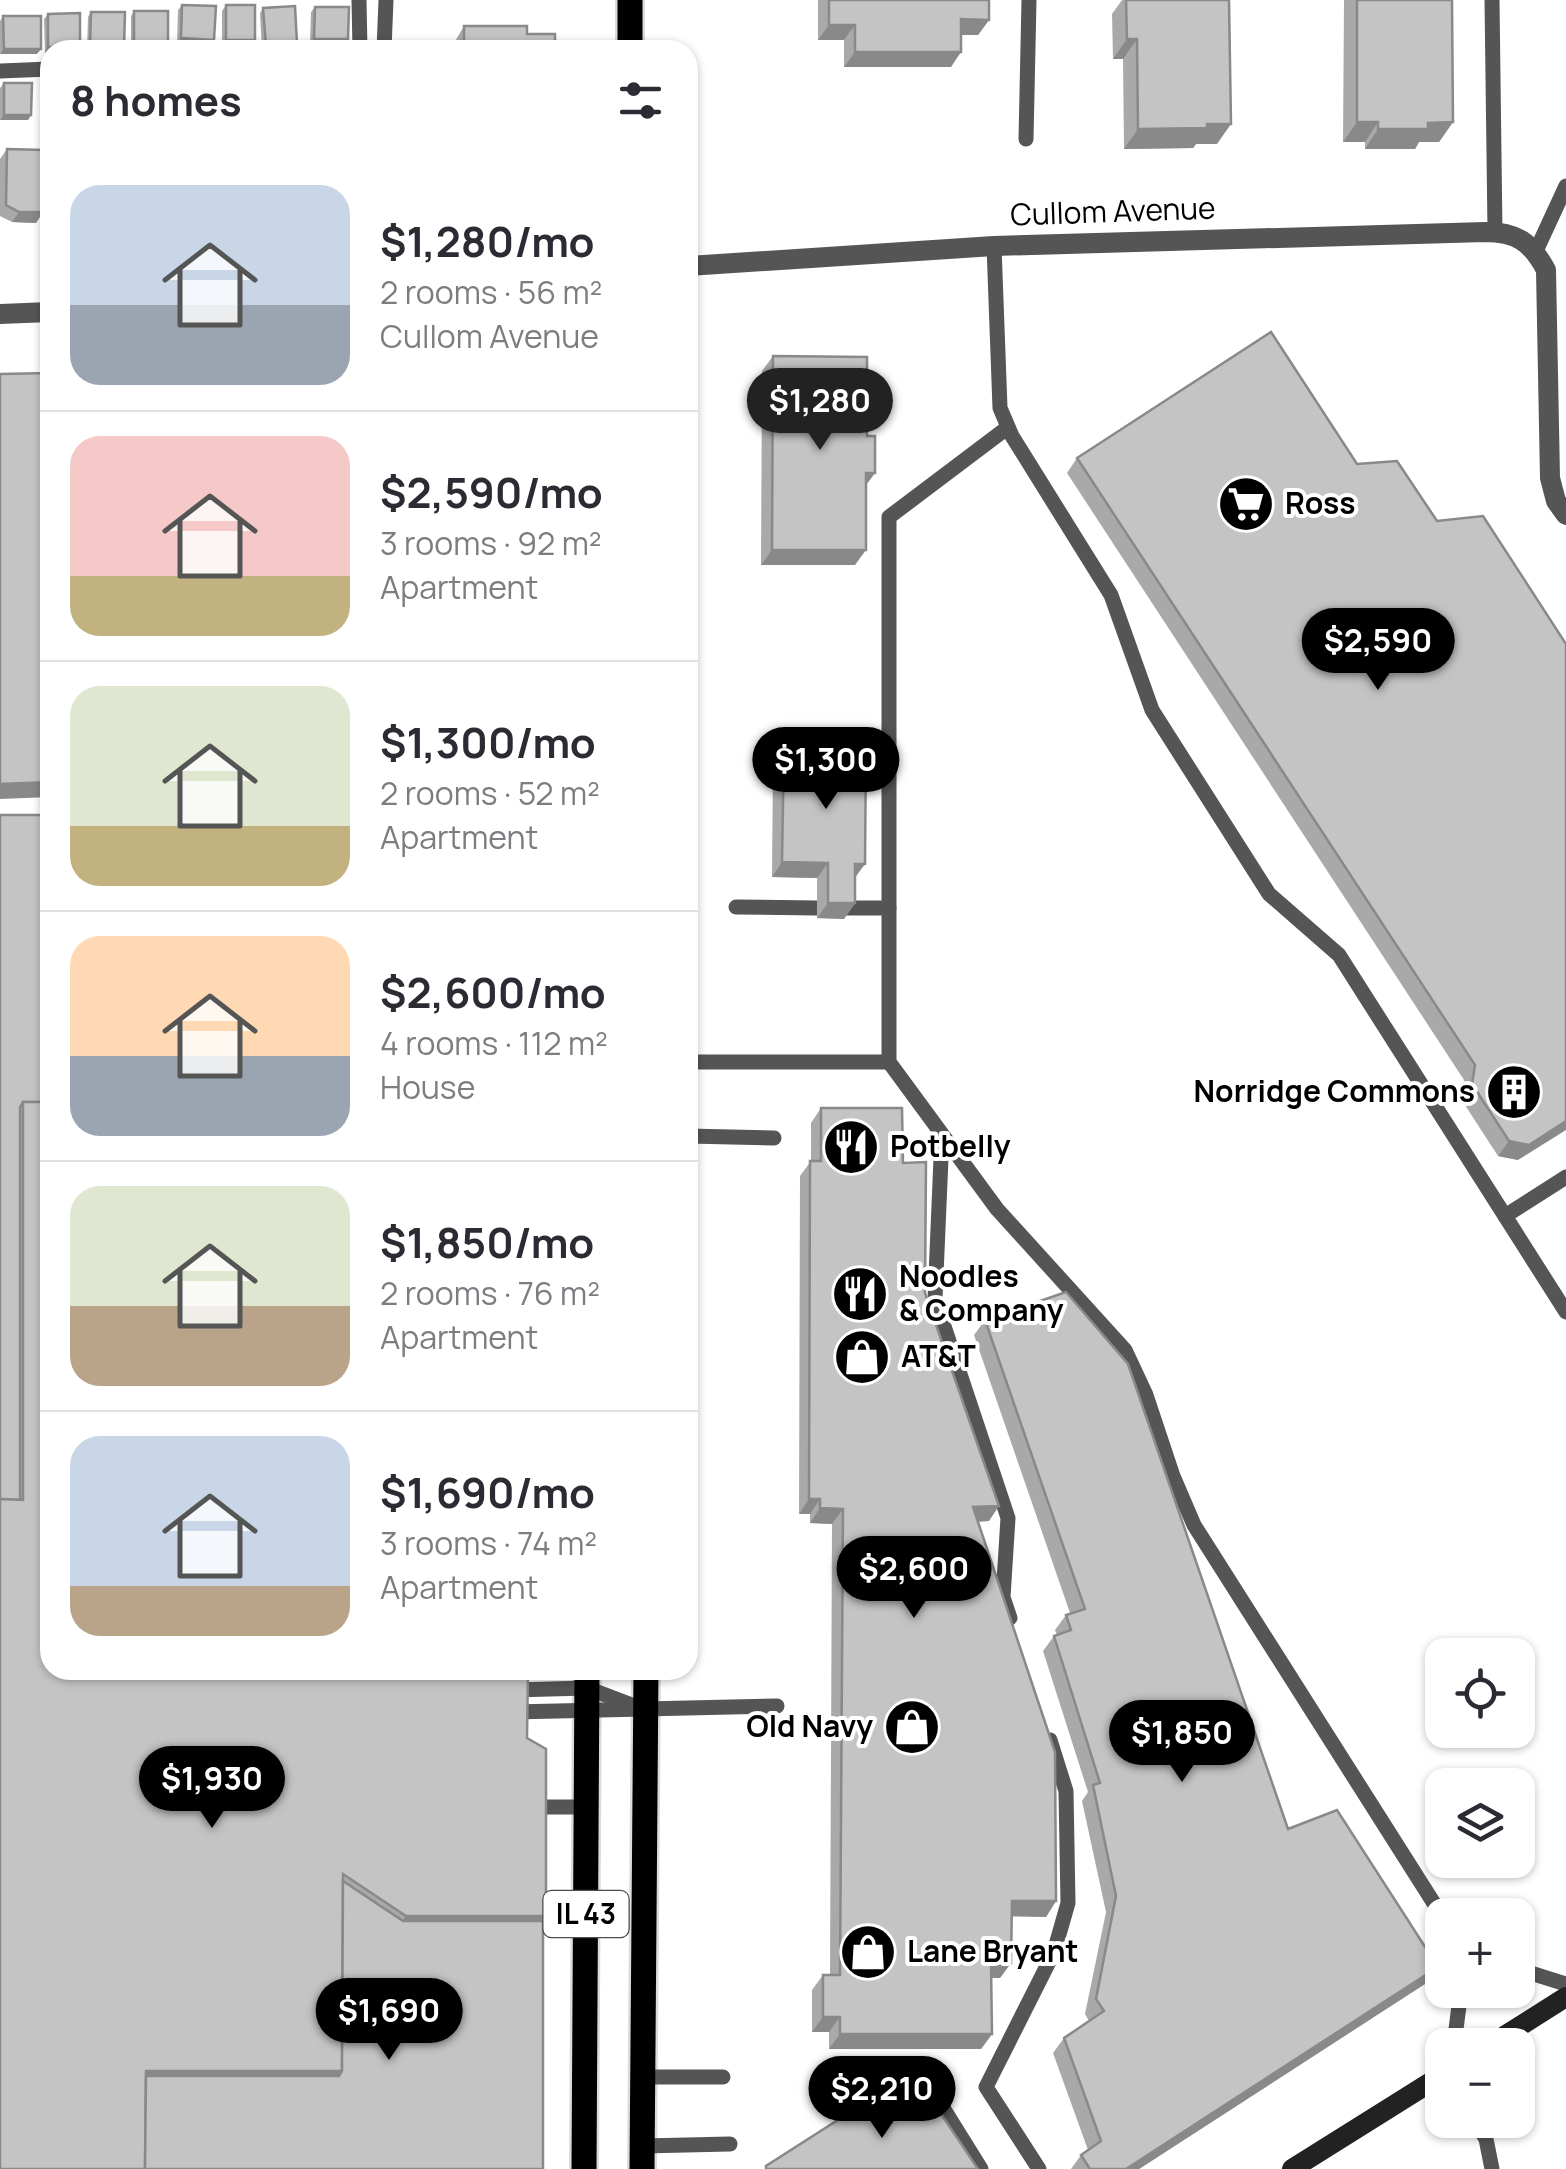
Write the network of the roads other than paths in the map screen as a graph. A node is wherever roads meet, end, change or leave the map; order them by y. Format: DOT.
graph roads {
  1 [pos="359,0"];
  2 [pos="386,0"];
  3 [pos="630,0"];
  4 [pos="1029,0"];
  5 [pos="1492,0"];
  6 [pos="360,40"];
  7 [pos="384,40"];
  8 [pos="630,40"];
  9 [pos="40,69"];
  10 [pos="0,71"];
  11 [pos="1026,139"];
  12 [pos="1566,186"];
  13 [pos="1495,232"];
  14 [pos="994,246"];
  15 [pos="1536,251"];
  16 [pos="698,265"];
  17 [pos="40,312"];
  18 [pos="0,314"];
  19 [pos="1007,428"];
  20 [pos="1566,515"];
  21 [pos="736,907"];
  22 [pos="817,908"];
  23 [pos="844,908"];
  24 [pos="889,908"];
  25 [pos="698,1062"];
  26 [pos="889,1062"];
  27 [pos="942,1135"];
  28 [pos="698,1136"];
  29 [pos="774,1138"];
  30 [pos="1566,1177"];
  31 [pos="1504,1216"];
  32 [pos="1566,1312"];
  33 [pos="1014,1632"];
  34 [pos="646,1680"];
  35 [pos="514,1690"];
  36 [pos="587,1690"];
  37 [pos="777,1706"];
  38 [pos="646,1710"];
  39 [pos="513,1712"];
  40 [pos="1043,1720"];
  41 [pos="532,1806"];
  42 [pos="586,1806"];
  43 [pos="1431,1898"];
  44 [pos="1535,1974"];
  45 [pos="1566,1984"];
  46 [pos="1566,1997"];
  47 [pos="1517,2028"];
  48 [pos="642,2077"];
  49 [pos="723,2077"];
  50 [pos="1425,2086"];
  51 [pos="930,2087"];
  52 [pos="1486,2138"];
  53 [pos="730,2144"];
  54 [pos="642,2158"];
  55 [pos="584,2169"];
  56 [pos="980,2169"];
  57 [pos="1039,2169"];
  58 [pos="1292,2169"];
  59 [pos="1492,2169"];
  1 -- 6 [label="lane"];
  2 -- 7 [label="lane"];
  3 -- 8 [label="main road"];
  4 -- 11 [label="lane"];
  5 -- 13 [label="lane"];
  9 -- 10 [label="lane"];
  12 -- 15 [label="lane"];
  13 -- 14 [label="street, Cullom Avenue"];
  13 -- 15 [label="street, Cullom Avenue"];
  14 -- 16 [label="street, Cullom Avenue"];
  14 -- 19 [label="lane"];
  15 -- 20 [label="street"];
  17 -- 18 [label="street"];
  19 -- 24 [label="lane"];
  19 -- 31 [label="lane"];
  21 -- 22 [label="lane"];
  23 -- 24 [label="lane"];
  24 -- 26 [label="lane"];
  25 -- 26 [label="lane"];
  26 -- 27 [label="lane"];
  27 -- 33 [label="lane"];
  27 -- 43 [label="lane"];
  28 -- 29 [label="lane"];
  30 -- 31 [label="lane"];
  31 -- 32 [label="lane"];
  34 -- 38 [label="main road, IL 43"];
  35 -- 36 [label="lane"];
  36 -- 38 [label="lane"];
  36 -- 38 [label="lane"];
  36 -- 39 [label="lane"];
  36 -- 42 [label="main road, IL 43"];
  37 -- 38 [label="lane"];
  38 -- 48 [label="main road, IL 43"];
  40 -- 57 [label="lane"];
  41 -- 42 [label="lane"];
  42 -- 55 [label="main road, IL 43"];
  44 -- 45 [label="lane"];
  46 -- 47 [label="main road"];
  48 -- 49 [label="lane"];
  48 -- 54 [label="main road, IL 43"];
  50 -- 58 [label="main road"];
  51 -- 56 [label="lane"];
  52 -- 59 [label="lane"];
  53 -- 54 [label="lane"];
}
